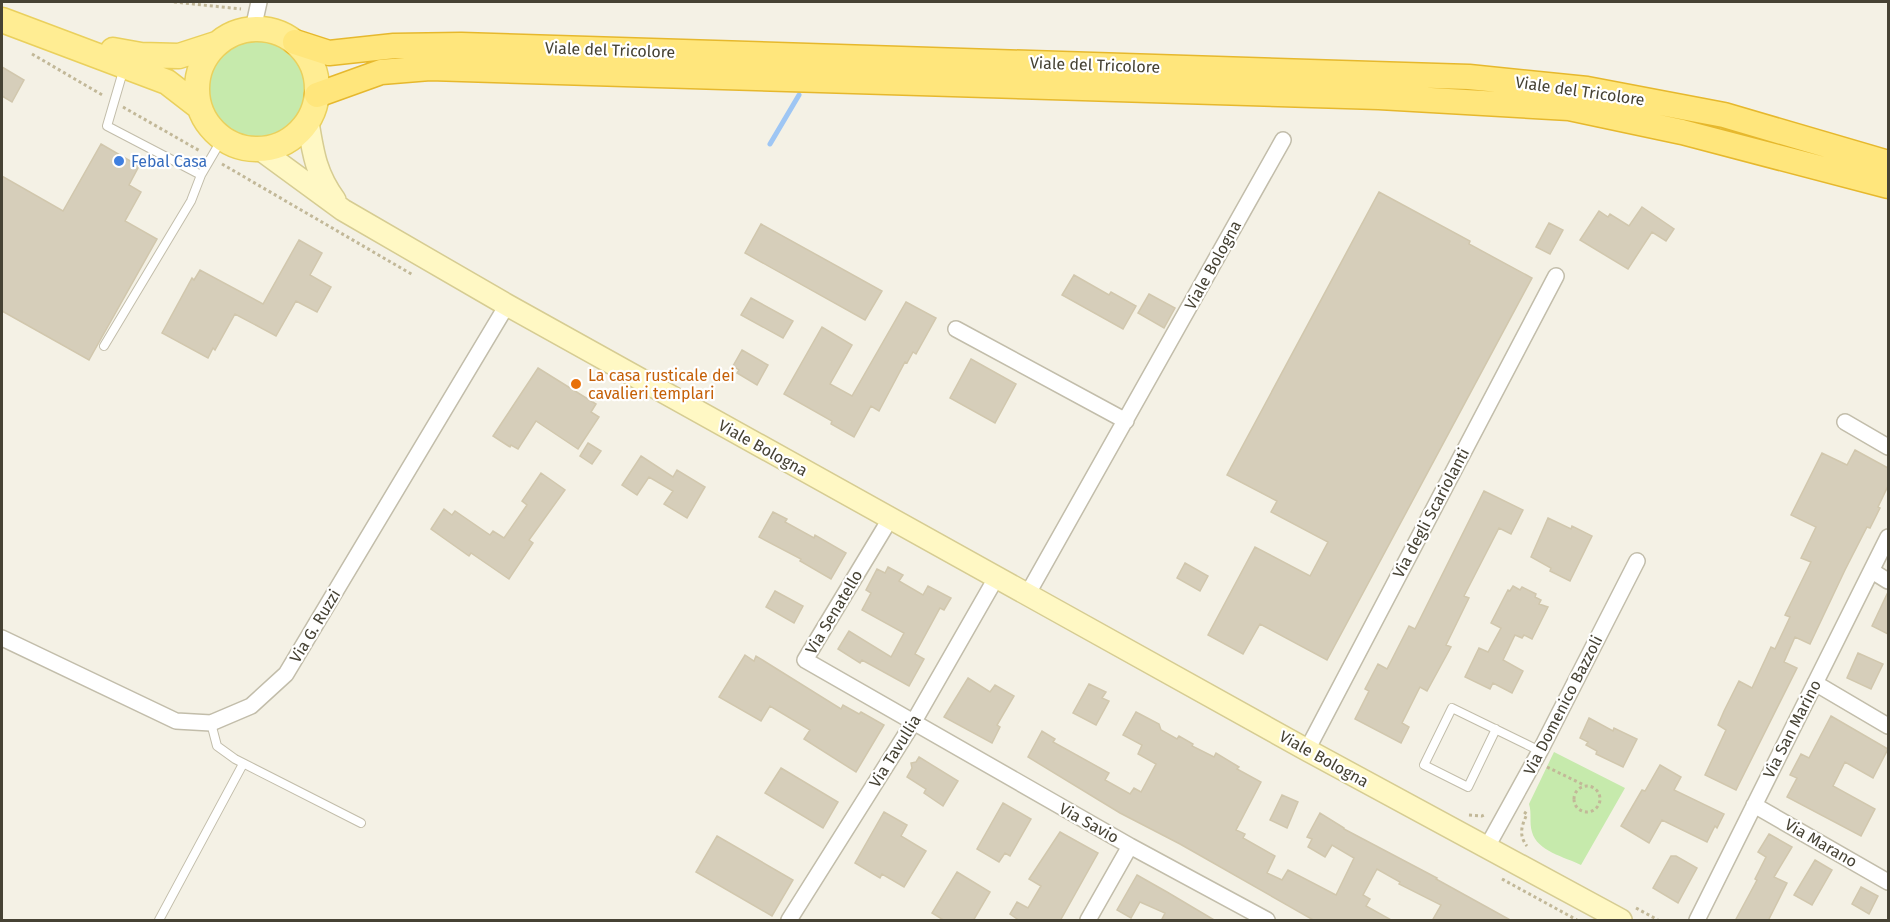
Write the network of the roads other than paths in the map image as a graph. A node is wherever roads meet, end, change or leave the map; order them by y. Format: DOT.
graph roads {
  1 [pos="256,14"];
  2 [pos="10,26"];
  3 [pos="295,42"];
  4 [pos="216,44"];
  5 [pos="125,66"];
  6 [pos="317,95"];
  7 [pos="198,106"];
  8 [pos="308,122"];
  9 [pos="222,139"];
  10 [pos="1282,140"];
  11 [pos="261,150"];
  12 [pos="1888,163"];
  13 [pos="201,176"];
  14 [pos="1888,186"];
  15 [pos="343,210"];
  16 [pos="1556,276"];
  17 [pos="507,304"];
  18 [pos="956,330"];
  19 [pos="104,346"];
  20 [pos="1126,421"];
  21 [pos="1845,422"];
  22 [pos="1888,447"];
  23 [pos="890,519"];
  24 [pos="1888,537"];
  25 [pos="1637,561"];
  26 [pos="1872,571"];
  27 [pos="996,578"];
  28 [pos="1888,581"];
  29 [pos="1027,595"];
  30 [pos="2,638"];
  31 [pos="1815,683"];
  32 [pos="211,723"];
  33 [pos="913,723"];
  34 [pos="1888,726"];
  35 [pos="1496,729"];
  36 [pos="1307,750"];
  37 [pos="1537,756"];
  38 [pos="243,764"];
  39 [pos="1754,805"];
  40 [pos="360,823"];
  41 [pos="1130,846"];
  42 [pos="1487,847"];
  43 [pos="1888,882"];
  44 [pos="1627,914"];
  45 [pos="159,921"];
  46 [pos="789,921"];
  47 [pos="1088,921"];
  48 [pos="1267,921"];
  49 [pos="1697,921"];
  1 -- 3 [label="main road"];
  1 -- 4 [label="main road"];
  2 -- 4 [label="main road"];
  2 -- 5 [label="main road"];
  3 -- 6 [label="main road"];
  3 -- 12 [label="highway, Viale del Tricolore"];
  4 -- 7 [label="main road"];
  5 -- 7 [label="main road"];
  5 -- 13 [label="lane"];
  6 -- 8 [label="main road"];
  6 -- 14 [label="highway, Viale del Tricolore"];
  7 -- 9 [label="main road"];
  8 -- 11 [label="main road"];
  8 -- 15 [label="main road, Viale Bologna"];
  9 -- 11 [label="main road"];
  9 -- 13 [label="lane"];
  10 -- 20 [label="street, Viale Bologna"];
  11 -- 15 [label="main road, Viale Bologna"];
  13 -- 19 [label="lane"];
  15 -- 17 [label="main road, Viale Bologna"];
  16 -- 36 [label="street, Via degli Scariolanti"];
  17 -- 23 [label="main road, Viale Bologna"];
  17 -- 32 [label="street, Via G. Ruzzi"];
  18 -- 20 [label="street"];
  20 -- 29 [label="street, Viale Bologna"];
  21 -- 22 [label="street"];
  23 -- 27 [label="main road, Viale Bologna"];
  23 -- 33 [label="street, Via Senatello"];
  24 -- 26 [label="street, Via San Marino"];
  25 -- 37 [label="street, Via Domenico Bazzoli"];
  26 -- 28 [label="street"];
  26 -- 31 [label="street, Via San Marino"];
  27 -- 29 [label="main road, Viale Bologna"];
  27 -- 33 [label="street, Via Tavullia"];
  29 -- 36 [label="main road, Viale Bologna"];
  30 -- 32 [label="street, Via G. Ruzzi"];
  31 -- 34 [label="street"];
  31 -- 39 [label="street, Via San Marino"];
  32 -- 38 [label="lane"];
  33 -- 41 [label="street, Via Savio"];
  33 -- 46 [label="street, Via Tavullia"];
  35 -- 35 [label="lane"];
  35 -- 37 [label="lane"];
  36 -- 42 [label="main road, Viale Bologna"];
  37 -- 42 [label="street, Via Domenico Bazzoli"];
  38 -- 40 [label="lane"];
  38 -- 45 [label="lane"];
  39 -- 43 [label="street, Via Marano"];
  39 -- 49 [label="street, Via San Marino"];
  41 -- 47 [label="street"];
  41 -- 48 [label="street, Via Savio"];
  42 -- 44 [label="main road, Viale Bologna"];
}
